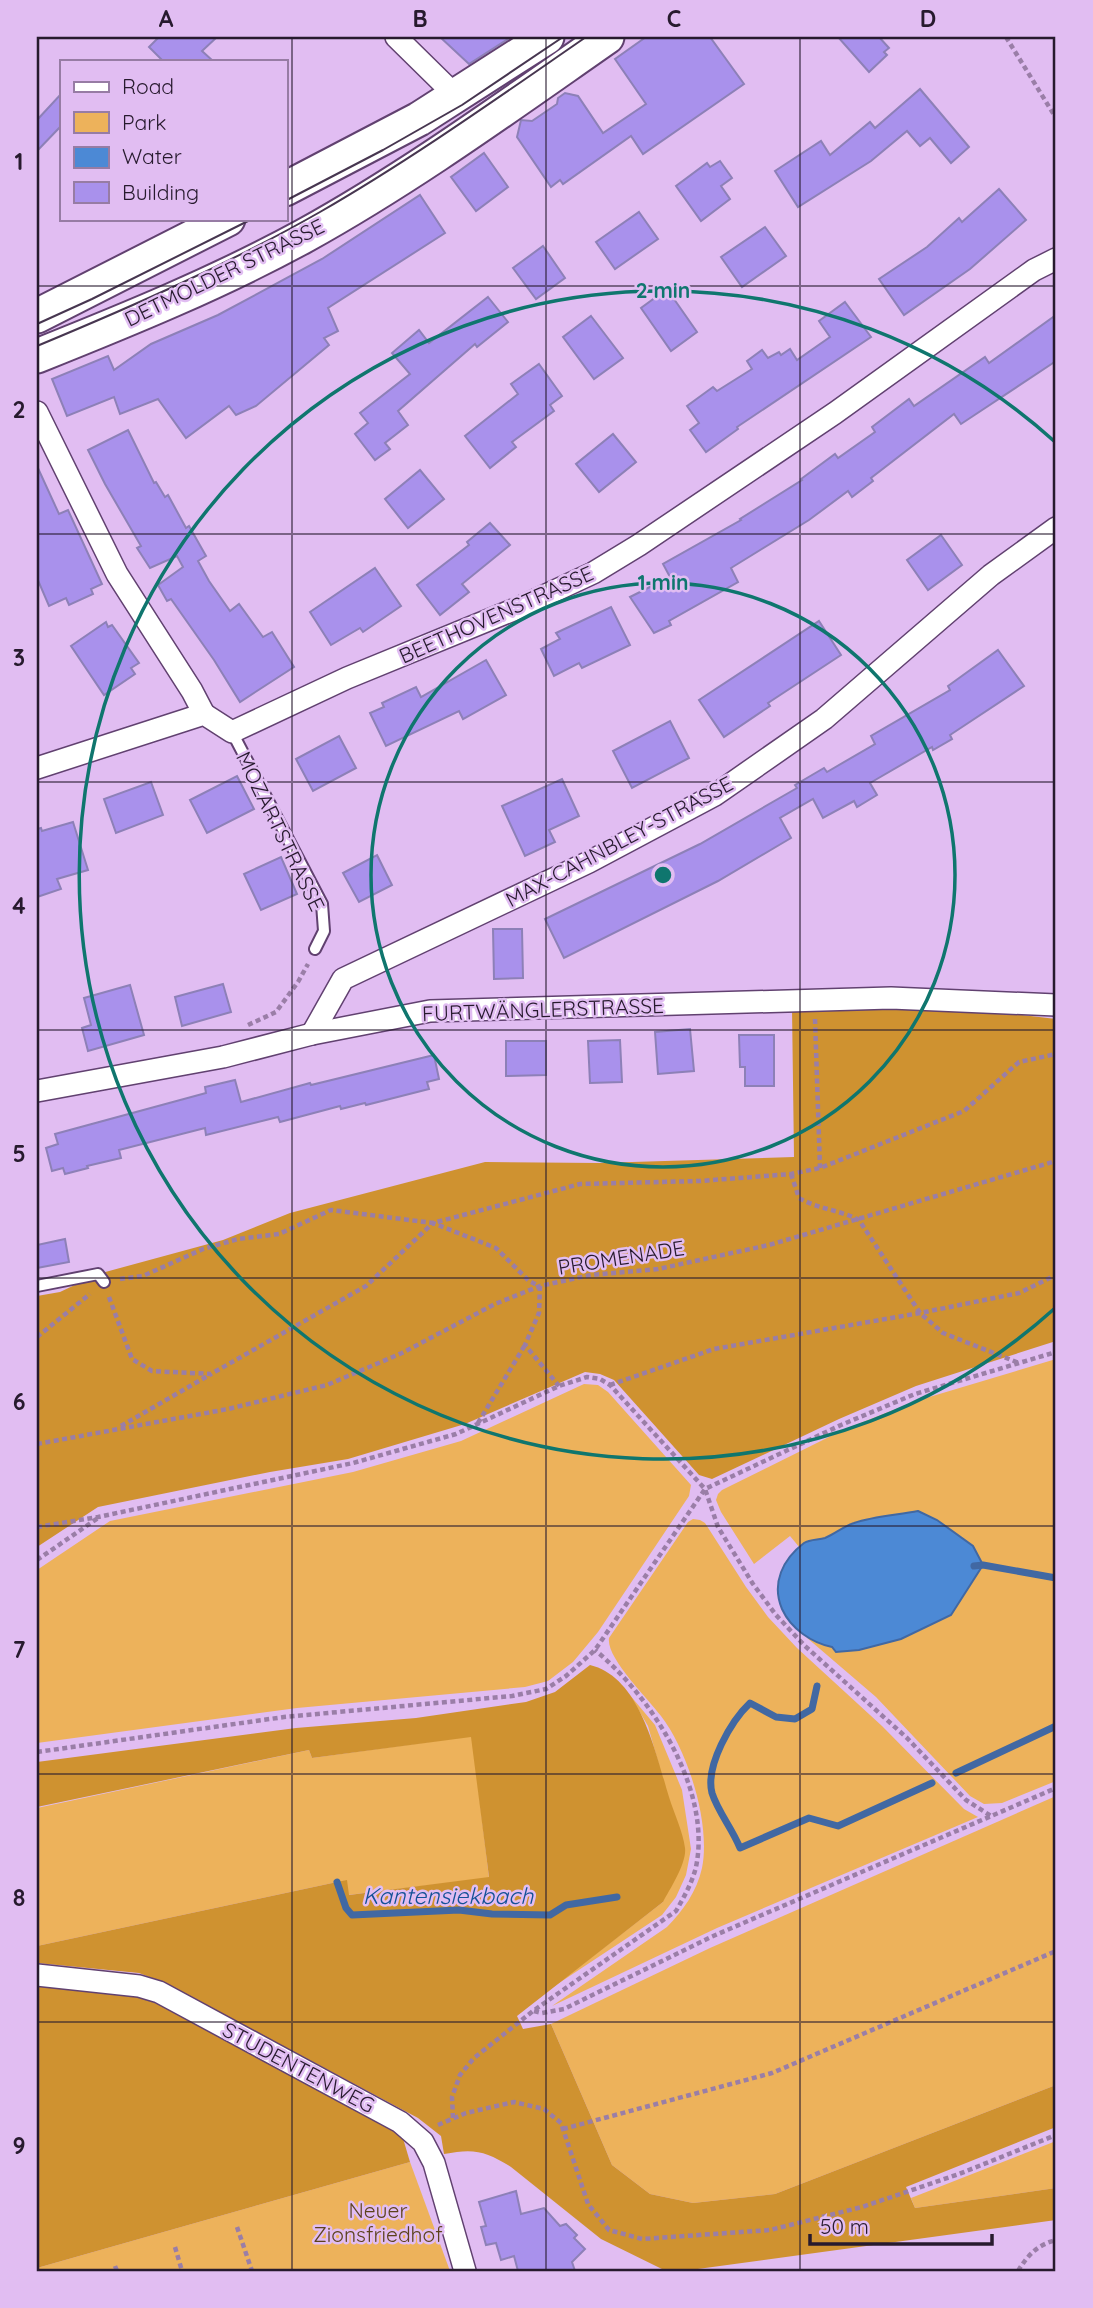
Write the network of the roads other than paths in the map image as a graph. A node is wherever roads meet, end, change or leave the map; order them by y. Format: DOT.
graph roads {
  1 [pos="396,37"];
  2 [pos="547,37"];
  3 [pos="607,37"];
  4 [pos="456,96"];
  5 [pos="475,128"];
  6 [pos="287,188"];
  7 [pos="226,220"];
  8 [pos="1056,259"];
  9 [pos="37,316"];
  10 [pos="37,356"];
  11 [pos="37,412"];
  12 [pos="1056,528"];
  13 [pos="204,715"];
  14 [pos="232,732"];
  15 [pos="37,768"];
  16 [pos="315,949"];
  17 [pos="1056,1005"];
  18 [pos="313,1034"];
  19 [pos="37,1091"];
  20 [pos="104,1282"];
  21 [pos="37,1286"];
  22 [pos="37,1975"];
  23 [pos="466,2271"];
  1 -- 4 [label="street"];
  2 -- 4 [label="main road"];
  3 -- 5 [label="main road, DETMOLDER STRASSE"];
  4 -- 5 [label="main road"];
  4 -- 6 [label="main road"];
  5 -- 10 [label="main road, DETMOLDER STRASSE"];
  7 -- 9 [label="main road, DETMOLDER STRASSE"];
  8 -- 14 [label="street, BEETHOVENSTRASSE"];
  11 -- 13 [label="street"];
  12 -- 18 [label="street, MAX-CAHNBLEY-STRASSE"];
  13 -- 14 [label="street"];
  13 -- 15 [label="street"];
  14 -- 16 [label="lane, MOZARTSTRASSE"];
  17 -- 18 [label="street, FURTWÄNGLERSTRASSE"];
  18 -- 19 [label="street, FURTWÄNGLERSTRASSE"];
  20 -- 21 [label="lane"];
  22 -- 23 [label="street, STUDENTENWEG"];
}
